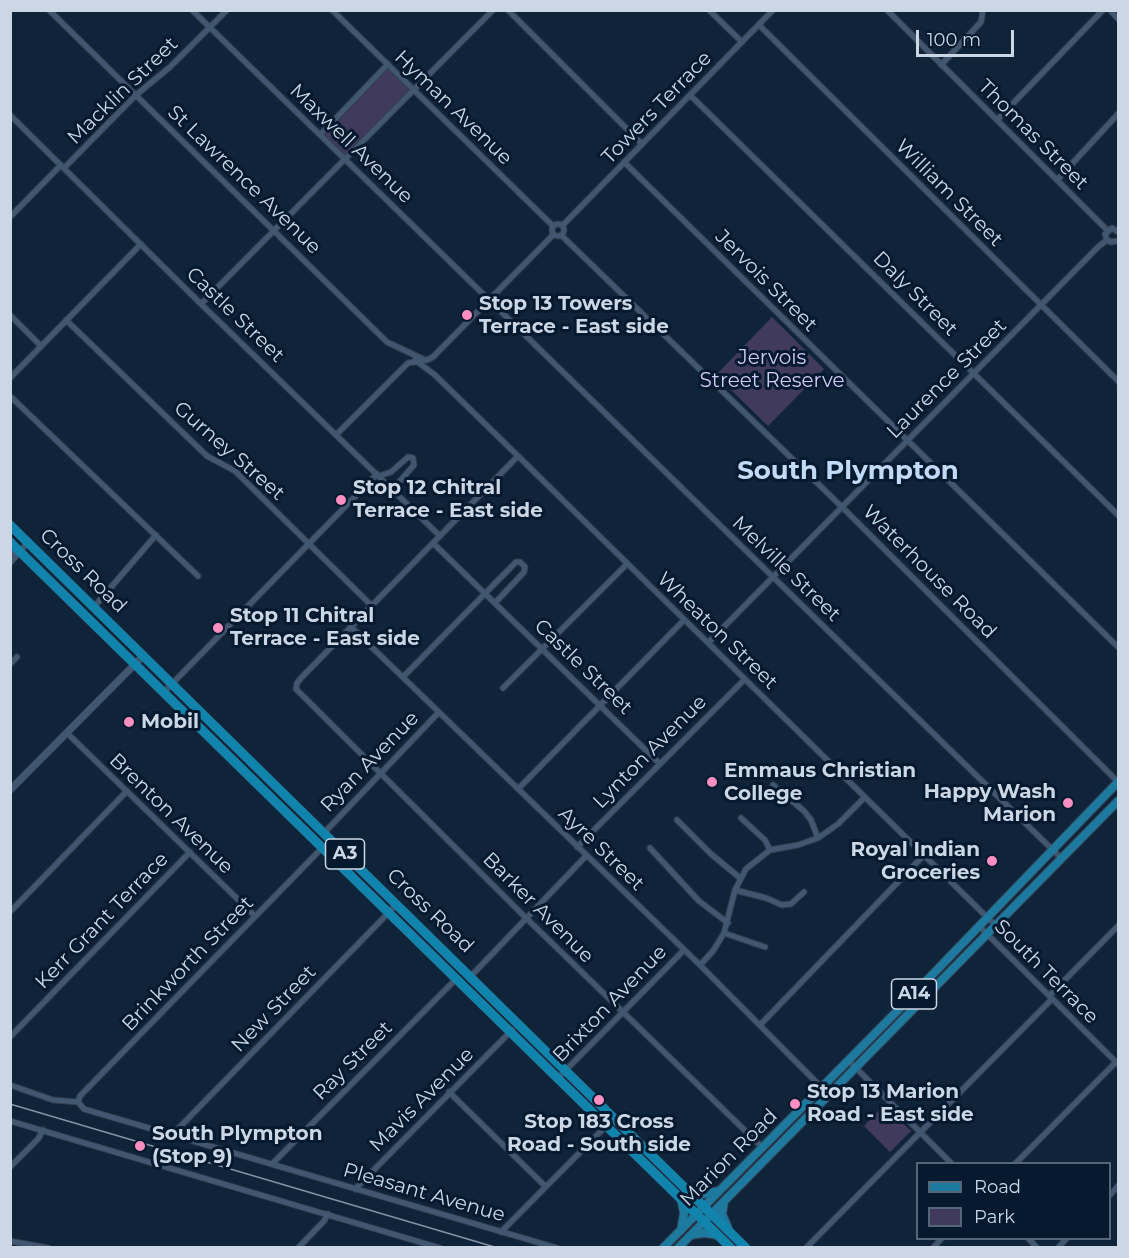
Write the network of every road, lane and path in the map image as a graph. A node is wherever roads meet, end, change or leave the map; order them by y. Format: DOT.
graph roads {
  1 [pos="49,10"];
  2 [pos="192,10"];
  3 [pos="227,10"];
  4 [pos="332,10"];
  5 [pos="493,10"];
  6 [pos="508,10"];
  7 [pos="709,10"];
  8 [pos="773,10"];
  9 [pos="887,10"];
  10 [pos="983,10"];
  11 [pos="1102,10"];
  12 [pos="1110,10"];
  13 [pos="1119,19"];
  14 [pos="759,25"];
  15 [pos="210,28"];
  16 [pos="742,42"];
  17 [pos="388,64"];
  18 [pos="941,64"];
  19 [pos="413,89"];
  20 [pos="136,95"];
  21 [pos="690,95"];
  22 [pos="1119,114"];
  23 [pos="10,115"];
  24 [pos="997,120"];
  25 [pos="320,135"];
  26 [pos="642,144"];
  27 [pos="345,159"];
  28 [pos="624,162"];
  29 [pos="63,167"];
  30 [pos="1057,180"];
  31 [pos="10,217"];
  32 [pos="553,226"];
  33 [pos="562,226"];
  34 [pos="274,230"];
  35 [pos="1107,230"];
  36 [pos="1118,230"];
  37 [pos="553,235"];
  38 [pos="561,236"];
  39 [pos="1107,240"];
  40 [pos="1118,240"];
  41 [pos="141,244"];
  42 [pos="490,300"];
  43 [pos="201,304"];
  44 [pos="1041,306"];
  45 [pos="10,315"];
  46 [pos="66,321"];
  47 [pos="41,346"];
  48 [pos="415,360"];
  49 [pos="425,360"];
  50 [pos="974,374"];
  51 [pos="10,378"];
  52 [pos="1119,381"];
  53 [pos="10,396"];
  54 [pos="336,435"];
  55 [pos="908,441"];
  56 [pos="518,456"];
  57 [pos="378,475"];
  58 [pos="393,489"];
  59 [pos="842,507"];
  60 [pos="1119,515"];
  61 [pos="10,525"];
  62 [pos="156,535"];
  63 [pos="440,536"];
  64 [pos="10,542"];
  65 [pos="28,542"];
  66 [pos="433,543"];
  67 [pos="309,544"];
  68 [pos="15,552"];
  69 [pos="10,563"];
  70 [pos="627,564"];
  71 [pos="198,576"];
  72 [pos="773,577"];
  73 [pos="485,593"];
  74 [pos="495,603"];
  75 [pos="372,606"];
  76 [pos="94,607"];
  77 [pos="684,620"];
  78 [pos="351,627"];
  79 [pos="708,643"];
  80 [pos="1119,647"];
  81 [pos="543,649"];
  82 [pos="144,655"];
  83 [pos="17,657"];
  84 [pos="135,663"];
  85 [pos="10,664"];
  86 [pos="403,677"];
  87 [pos="745,679"];
  88 [pos="172,683"];
  89 [pos="503,688"];
  90 [pos="164,692"];
  91 [pos="601,706"];
  92 [pos="439,712"];
  93 [pos="67,733"];
  94 [pos="659,763"];
  95 [pos="381,773"];
  96 [pos="1119,782"];
  97 [pos="773,785"];
  98 [pos="278,788"];
  99 [pos="518,789"];
  100 [pos="10,790"];
  101 [pos="1111,790"];
  102 [pos="127,791"];
  103 [pos="865,797"];
  104 [pos="272,799"];
  105 [pos="1119,799"];
  106 [pos="290,800"];
  107 [pos="280,807"];
  108 [pos="741,818"];
  109 [pos="677,820"];
  110 [pos="324,833"];
  111 [pos="818,838"];
  112 [pos="577,847"];
  113 [pos="322,848"];
  114 [pos="650,848"];
  115 [pos="1053,849"];
  116 [pos="770,850"];
  117 [pos="190,852"];
  118 [pos="924,855"];
  119 [pos="586,856"];
  120 [pos="1062,859"];
  121 [pos="740,878"];
  122 [pos="735,890"];
  123 [pos="804,892"];
  124 [pos="397,904"];
  125 [pos="10,912"];
  126 [pos="388,913"];
  127 [pos="255,916"];
  128 [pos="988,917"];
  129 [pos="526,918"];
  130 [pos="728,923"];
  131 [pos="979,926"];
  132 [pos="996,926"];
  133 [pos="1119,926"];
  134 [pos="724,933"];
  135 [pos="987,935"];
  136 [pos="765,946"];
  137 [pos="684,950"];
  138 [pos="700,965"];
  139 [pos="471,976"];
  140 [pos="456,979"];
  141 [pos="1051,998"];
  142 [pos="623,1012"];
  143 [pos="519,1024"];
  144 [pos="759,1025"];
  145 [pos="510,1032"];
  146 [pos="10,1037"];
  147 [pos="1119,1054"];
  148 [pos="848,1060"];
  149 [pos="1116,1062"];
  150 [pos="856,1068"];
  151 [pos="566,1071"];
  152 [pos="557,1079"];
  153 [pos="10,1085"];
  154 [pos="822,1087"];
  155 [pos="450,1092"];
  156 [pos="829,1095"];
  157 [pos="78,1102"];
  158 [pos="614,1118"];
  159 [pos="10,1121"];
  160 [pos="606,1127"];
  161 [pos="42,1130"];
  162 [pos="920,1131"];
  163 [pos="172,1135"];
  164 [pos="763,1148"];
  165 [pos="950,1162"];
  166 [pos="1018,1162"];
  167 [pos="272,1164"];
  168 [pos="10,1167"];
  169 [pos="545,1186"];
  170 [pos="355,1189"];
  171 [pos="690,1191"];
  172 [pos="719,1191"];
  173 [pos="681,1199"];
  174 [pos="724,1201"];
  175 [pos="705,1205"];
  176 [pos="713,1213"];
  177 [pos="328,1214"];
  178 [pos="696,1214"];
  179 [pos="704,1221"];
  180 [pos="728,1228"];
  181 [pos="680,1230"];
  182 [pos="501,1232"];
  183 [pos="691,1235"];
  184 [pos="718,1235"];
  185 [pos="10,1241"];
  186 [pos="21,1245"];
  187 [pos="48,1248"];
  188 [pos="298,1248"];
  189 [pos="440,1248"];
  190 [pos="557,1248"];
  191 [pos="663,1248"];
  192 [pos="678,1248"];
  193 [pos="731,1248"];
  194 [pos="746,1248"];
  195 [pos="807,1248"];
  1 -- 20 [label="street, St Lawrence Avenue"];
  2 -- 15 [label="street, Maxwell Avenue"];
  3 -- 15 [label="street, Macklin Street"];
  4 -- 17 [label="street, Hyman Avenue"];
  5 -- 19 [label="street"];
  6 -- 26 [label="street"];
  7 -- 16 [label="street"];
  8 -- 14 [label="street, Towers Terrace"];
  9 -- 18 [label="street, Thomas Street"];
  10 -- 18 [label="street"];
  11 -- 24 [label="street"];
  12 -- 13 [label="street"];
  14 -- 16 [label="street, Towers Terrace"];
  14 -- 44 [label="street, William Street"];
  15 -- 20 [label="street, Macklin Street"];
  15 -- 25 [label="street, Maxwell Avenue"];
  16 -- 21 [label="street, Towers Terrace"];
  17 -- 19 [label="street, Hyman Avenue"];
  17 -- 25 [label="street"];
  18 -- 24 [label="street, Thomas Street"];
  19 -- 27 [label="street"];
  19 -- 32 [label="street, Hyman Avenue"];
  20 -- 29 [label="street, Macklin Street"];
  20 -- 34 [label="street, St Lawrence Avenue"];
  21 -- 26 [label="street, Towers Terrace"];
  21 -- 50 [label="street, Daly Street"];
  22 -- 30 [label="street"];
  23 -- 29 [label="street, Castle Street"];
  24 -- 30 [label="street, Thomas Street"];
  25 -- 27 [label="street, Maxwell Avenue"];
  26 -- 28 [label="street, Towers Terrace"];
  27 -- 34 [label="street"];
  27 -- 42 [label="street, Maxwell Avenue"];
  28 -- 33 [label="street, Towers Terrace"];
  28 -- 55 [label="street, Jervois Street"];
  29 -- 31 [label="street, Macklin Street"];
  29 -- 41 [label="street, Castle Street"];
  30 -- 35 [label="street, Thomas Street"];
  32 -- 33 [label="street"];
  32 -- 37 [label="street"];
  33 -- 38 [label="street"];
  34 -- 43 [label="street"];
  34 -- 49 [label="street, St Lawrence Avenue"];
  35 -- 36 [label="street"];
  35 -- 39 [label="street"];
  37 -- 38 [label="street"];
  37 -- 42 [label="street"];
  38 -- 59 [label="street, Waterhouse Road"];
  39 -- 40 [label="street"];
  39 -- 44 [label="street, Laurence Street"];
  41 -- 43 [label="street, Castle Street"];
  41 -- 46 [label="street"];
  42 -- 49 [label="street"];
  42 -- 72 [label="street, Melville Street"];
  43 -- 54 [label="street, Castle Street"];
  44 -- 50 [label="street, Laurence Street"];
  44 -- 52 [label="street, William Street"];
  45 -- 47 [label="street"];
  46 -- 47 [label="street"];
  46 -- 67 [label="street, Gurney Street"];
  47 -- 51 [label="street"];
  48 -- 49 [label="street"];
  48 -- 54 [label="street"];
  48 -- 56 [label="street, Wheaton Street"];
  50 -- 55 [label="street, Laurence Street"];
  50 -- 60 [label="street, Daly Street"];
  53 -- 62 [label="street"];
  54 -- 57 [label="street, Castle Street"];
  55 -- 59 [label="street, Laurence Street"];
  55 -- 80 [label="street, Jervois Street"];
  56 -- 63 [label="street"];
  56 -- 70 [label="street, Wheaton Street"];
  57 -- 58 [label="street, Castle Street"];
  57 -- 58 [label="street"];
  57 -- 67 [label="street"];
  58 -- 63 [label="street, Castle Street"];
  59 -- 72 [label="street, Laurence Street"];
  59 -- 96 [label="street, Waterhouse Road"];
  61 -- 65 [label="highway, Cross Road / A3"];
  62 -- 71 [label="street"];
  62 -- 76 [label="street"];
  63 -- 66 [label="street"];
  64 -- 68 [label="highway, Cross Road / A3"];
  65 -- 68 [label="street"];
  65 -- 76 [label="highway, Cross Road / A3"];
  66 -- 73 [label="street, Castle Street"];
  66 -- 75 [label="street"];
  67 -- 75 [label="street, Gurney Street"];
  67 -- 88 [label="street"];
  68 -- 69 [label="street"];
  68 -- 84 [label="highway, Cross Road / A3"];
  70 -- 77 [label="street, Wheaton Street"];
  70 -- 81 [label="street"];
  72 -- 79 [label="street, Laurence Street"];
  72 -- 115 [label="street, Melville Street"];
  73 -- 74 [label="street, Castle Street"];
  73 -- 74 [label="street"];
  73 -- 86 [label="street"];
  74 -- 81 [label="street, Castle Street"];
  75 -- 78 [label="street"];
  76 -- 82 [label="highway, Cross Road / A3"];
  77 -- 79 [label="street, Wheaton Street"];
  77 -- 91 [label="street"];
  78 -- 86 [label="street, Ayre Street"];
  78 -- 95 [label="street, Barker Avenue"];
  79 -- 87 [label="street, Wheaton Street"];
  81 -- 89 [label="street"];
  81 -- 91 [label="street, Castle Street"];
  82 -- 84 [label="street"];
  82 -- 88 [label="highway, Cross Road / A3"];
  83 -- 85 [label="street"];
  84 -- 90 [label="highway, Cross Road / A3"];
  84 -- 93 [label="street"];
  86 -- 92 [label="street, Ayre Street"];
  87 -- 94 [label="street, Lynton Avenue"];
  87 -- 103 [label="street, Wheaton Street"];
  88 -- 90 [label="street"];
  88 -- 98 [label="highway, Cross Road / A3"];
  90 -- 104 [label="highway, Cross Road / A3"];
  91 -- 94 [label="street, Castle Street"];
  91 -- 99 [label="street"];
  92 -- 95 [label="street, Ryan Avenue"];
  92 -- 99 [label="street, Ayre Street"];
  93 -- 100 [label="street"];
  93 -- 102 [label="street, Brenton Avenue"];
  94 -- 112 [label="street, Lynton Avenue"];
  95 -- 110 [label="street, Ryan Avenue"];
  95 -- 129 [label="street, Barker Avenue"];
  96 -- 101 [label="main road, Marion Road / A14"];
  97 -- 111 [label="street"];
  98 -- 104 [label="highway"];
  98 -- 106 [label="highway, Cross Road / A3"];
  99 -- 112 [label="street, Ayre Street"];
  101 -- 105 [label="street"];
  101 -- 115 [label="main road, Marion Road / A14"];
  102 -- 117 [label="street, Brenton Avenue"];
  102 -- 125 [label="street"];
  103 -- 111 [label="street"];
  103 -- 118 [label="street, Wheaton Street"];
  104 -- 107 [label="highway, Cross Road / A3"];
  105 -- 120 [label="main road, Marion Road / A14"];
  106 -- 107 [label="highway"];
  106 -- 110 [label="highway, Cross Road / A3"];
  107 -- 113 [label="highway, Cross Road / A3"];
  108 -- 116 [label="street"];
  109 -- 121 [label="street"];
  110 -- 124 [label="highway, Cross Road / A3"];
  111 -- 116 [label="street"];
  112 -- 119 [label="street, Ayre Street"];
  113 -- 126 [label="highway, Cross Road / A3"];
  113 -- 127 [label="street, Brinkworth Street"];
  114 -- 130 [label="street"];
  115 -- 120 [label="street, Melville Street"];
  115 -- 128 [label="main road, Marion Road / A14"];
  116 -- 121 [label="street"];
  117 -- 127 [label="street, Brenton Avenue"];
  117 -- 146 [label="street, Kerr Grant Terrace"];
  118 -- 128 [label="street, Wheaton Street"];
  118 -- 144 [label="street"];
  119 -- 129 [label="street"];
  119 -- 137 [label="street, Ayre Street"];
  120 -- 132 [label="main road, Marion Road / A14"];
  121 -- 122 [label="street"];
  122 -- 123 [label="street"];
  122 -- 130 [label="street"];
  124 -- 126 [label="street, New Street"];
  124 -- 139 [label="highway, Cross Road / A3"];
  126 -- 140 [label="highway, Cross Road / A3"];
  126 -- 163 [label="street, New Street"];
  127 -- 157 [label="street, Brinkworth Street"];
  128 -- 131 [label="main road, Marion Road / A14"];
  128 -- 132 [label="street, Wheaton Street"];
  129 -- 139 [label="street"];
  129 -- 142 [label="street, Barker Avenue"];
  130 -- 134 [label="street"];
  131 -- 135 [label="street, South Terrace"];
  131 -- 148 [label="main road, Marion Road / A14"];
  132 -- 135 [label="main road, Marion Road / A14"];
  133 -- 141 [label="street"];
  134 -- 136 [label="street"];
  134 -- 138 [label="street"];
  135 -- 141 [label="street, South Terrace"];
  135 -- 150 [label="main road, Marion Road / A14"];
  137 -- 138 [label="street, Ayre Street"];
  137 -- 142 [label="street, Brixton Avenue"];
  138 -- 144 [label="street, Ayre Street"];
  139 -- 143 [label="highway, Cross Road / A3"];
  140 -- 145 [label="highway, Cross Road / A3"];
  140 -- 167 [label="street, Ray Street"];
  141 -- 149 [label="street, South Terrace"];
  141 -- 162 [label="street"];
  142 -- 151 [label="street, Brixton Avenue"];
  142 -- 164 [label="street, Barker Avenue"];
  143 -- 145 [label="street, Mavis Avenue"];
  143 -- 151 [label="highway, Cross Road / A3"];
  144 -- 154 [label="street, Ayre Street"];
  145 -- 152 [label="highway, Cross Road / A3"];
  145 -- 155 [label="street, Mavis Avenue"];
  147 -- 149 [label="street"];
  148 -- 150 [label="street"];
  148 -- 154 [label="main road, Marion Road / A14"];
  149 -- 166 [label="street"];
  150 -- 156 [label="main road, Marion Road / A14"];
  150 -- 162 [label="street"];
  151 -- 152 [label="street, Brixton Avenue"];
  151 -- 158 [label="highway, Cross Road / A3"];
  152 -- 160 [label="highway, Cross Road / A3"];
  153 -- 157 [label="street, Pleasant Avenue"];
  154 -- 156 [label="street, Ayre Street"];
  154 -- 164 [label="main road, Marion Road / A14"];
  155 -- 169 [label="street"];
  155 -- 170 [label="street, Mavis Avenue"];
  156 -- 174 [label="main road, Marion Road / A14"];
  157 -- 163 [label="street, Pleasant Avenue"];
  158 -- 160 [label="street"];
  158 -- 171 [label="highway, Cross Road / A3"];
  159 -- 161 [label="street"];
  160 -- 169 [label="street"];
  160 -- 173 [label="highway, Cross Road / A3"];
  161 -- 168 [label="street"];
  161 -- 177 [label="street"];
  162 -- 165 [label="street"];
  162 -- 195 [label="street"];
  163 -- 167 [label="street, Pleasant Avenue"];
  164 -- 172 [label="main road, Marion Road / A14"];
  167 -- 170 [label="street, Pleasant Avenue"];
  169 -- 182 [label="street"];
  170 -- 182 [label="street, Pleasant Avenue"];
  171 -- 172 [label="main road"];
  171 -- 175 [label="highway, Cross Road / A3"];
  172 -- 175 [label="main road, Marion Road / A14"];
  173 -- 178 [label="highway, Cross Road / A3"];
  173 -- 181 [label="main road"];
  174 -- 176 [label="main road, Marion Road / A14"];
  174 -- 180 [label="main road"];
  175 -- 176 [label="highway, Cross Road / A3"];
  175 -- 178 [label="main road, Marion Road / A14"];
  176 -- 179 [label="main road, Marion Road / A14"];
  176 -- 180 [label="highway, Cross Road / A3"];
  177 -- 188 [label="street"];
  177 -- 189 [label="street"];
  178 -- 179 [label="highway, Cross Road / A3"];
  178 -- 181 [label="main road, Marion Road / A14"];
  179 -- 183 [label="main road, Marion Road / A14"];
  179 -- 184 [label="highway, Cross Road / A3"];
  180 -- 194 [label="highway, Cross Road / A3"];
  181 -- 191 [label="main road, Marion Road / A14"];
  182 -- 190 [label="street, Pleasant Avenue"];
  183 -- 184 [label="main road"];
  183 -- 192 [label="main road, Marion Road / A14"];
  184 -- 193 [label="highway, Cross Road / A3"];
  185 -- 186 [label="street"];
  186 -- 187 [label="street"];
}
